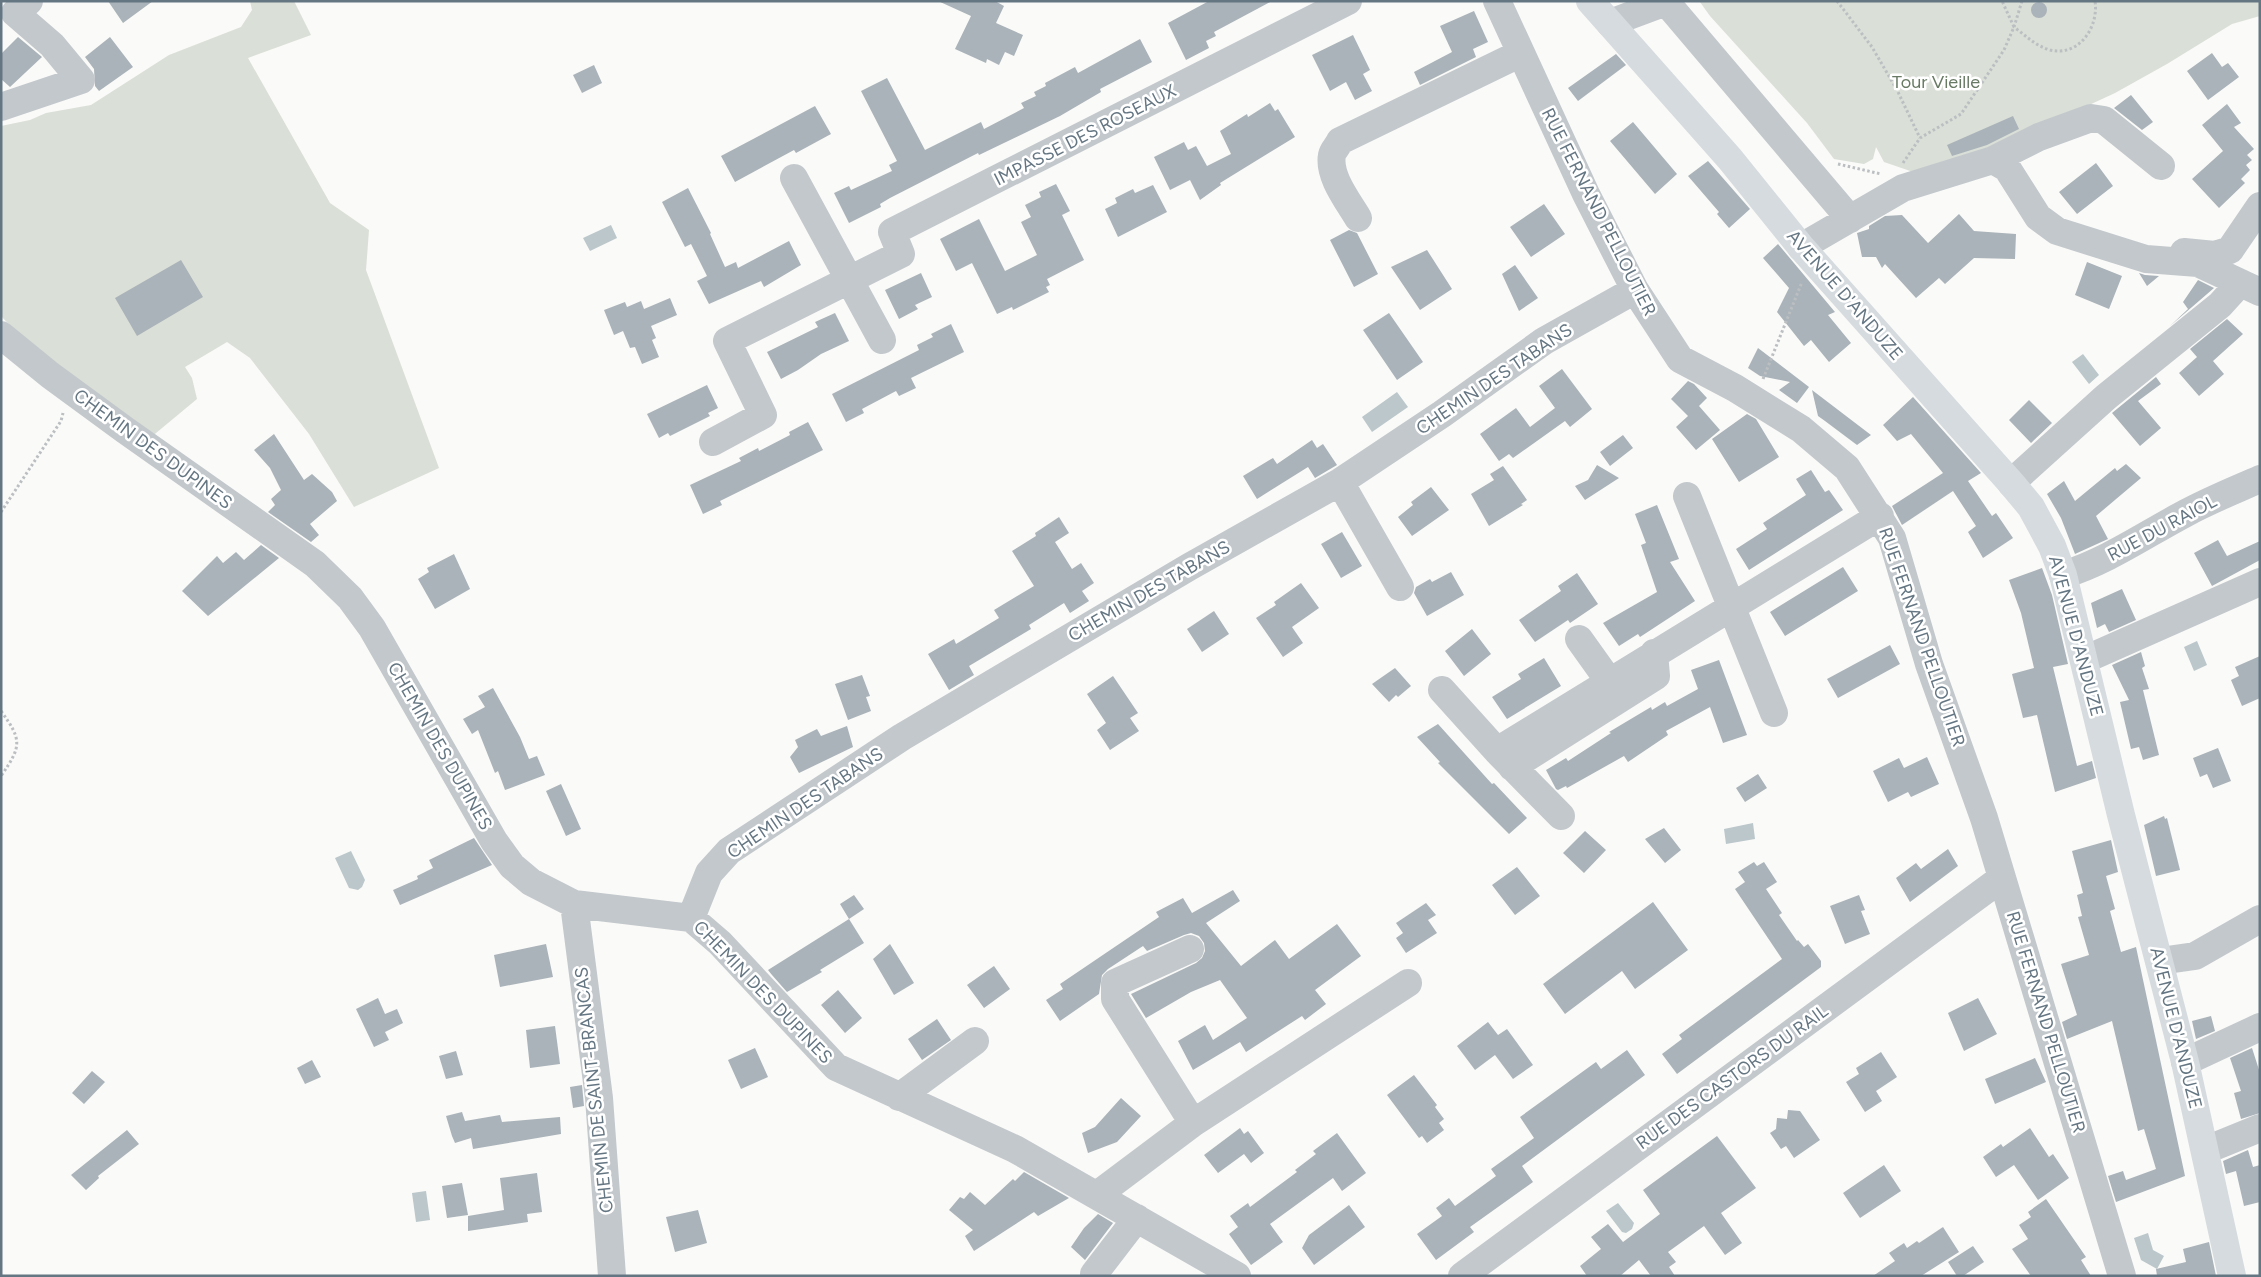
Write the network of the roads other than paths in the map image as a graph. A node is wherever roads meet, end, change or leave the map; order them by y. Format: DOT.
graph roads {
  1 [pos="29,1"];
  2 [pos="1348,1"];
  3 [pos="1497,1"];
  4 [pos="1590,1"];
  5 [pos="1667,2"];
  6 [pos="1610,23"];
  7 [pos="1521,53"];
  8 [pos="1,107"];
  9 [pos="1993,160"];
  10 [pos="2161,166"];
  11 [pos="794,178"];
  12 [pos="2260,206"];
  13 [pos="1358,218"];
  14 [pos="1850,219"];
  15 [pos="1806,253"];
  16 [pos="2159,259"];
  17 [pos="850,280"];
  18 [pos="2250,288"];
  19 [pos="1635,290"];
  20 [pos="1,335"];
  21 [pos="882,340"];
  22 [pos="713,442"];
  23 [pos="2260,479"];
  24 [pos="1340,482"];
  25 [pos="2011,483"];
  26 [pos="1687,496"];
  27 [pos="1880,516"];
  28 [pos="2063,575"];
  29 [pos="2260,582"];
  30 [pos="1400,587"];
  31 [pos="1733,607"];
  32 [pos="1579,639"];
  33 [pos="1654,654"];
  34 [pos="2084,660"];
  35 [pos="1609,681"];
  36 [pos="1442,690"];
  37 [pos="1774,713"];
  38 [pos="1504,759"];
  39 [pos="1561,816"];
  40 [pos="2002,878"];
  41 [pos="574,904"];
  42 [pos="692,918"];
  43 [pos="2260,919"];
  44 [pos="1190,949"];
  45 [pos="2160,961"];
  46 [pos="1408,983"];
  47 [pos="2260,1026"];
  48 [pos="975,1041"];
  49 [pos="2185,1062"];
  50 [pos="900,1097"];
  51 [pos="1192,1122"];
  52 [pos="2260,1128"];
  53 [pos="2206,1150"];
  54 [pos="1097,1195"];
  55 [pos="1137,1218"];
  56 [pos="612,1276"];
  57 [pos="1096,1276"];
  58 [pos="1237,1276"];
  59 [pos="1462,1276"];
  60 [pos="2122,1276"];
  61 [pos="2232,1276"];
  1 -- 8 [label="street"];
  2 -- 17 [label="street, IMPASSE DES ROSEAUX"];
  3 -- 7 [label="street, RUE FERNAND PELLOUTIER"];
  4 -- 6 [label="main road, AVENUE D'ANDUZE"];
  5 -- 6 [label="street"];
  5 -- 14 [label="street"];
  6 -- 15 [label="main road, AVENUE D'ANDUZE"];
  7 -- 13 [label="street"];
  7 -- 19 [label="street, RUE FERNAND PELLOUTIER"];
  9 -- 10 [label="street"];
  9 -- 14 [label="street"];
  9 -- 16 [label="street"];
  11 -- 17 [label="street"];
  12 -- 16 [label="street"];
  14 -- 15 [label="street"];
  15 -- 25 [label="main road, AVENUE D'ANDUZE"];
  16 -- 18 [label="street"];
  17 -- 21 [label="street"];
  17 -- 22 [label="street, IMPASSE DES ROSEAUX"];
  18 -- 25 [label="street"];
  19 -- 24 [label="street, CHEMIN DES TABANS"];
  19 -- 27 [label="street, RUE FERNAND PELLOUTIER"];
  20 -- 41 [label="street, CHEMIN DES DUPINES"];
  23 -- 28 [label="street, RUE DU RAIOL"];
  24 -- 30 [label="street"];
  24 -- 42 [label="street, CHEMIN DES TABANS"];
  25 -- 28 [label="main road, AVENUE D'ANDUZE"];
  26 -- 31 [label="street"];
  27 -- 31 [label="street"];
  27 -- 40 [label="street, RUE FERNAND PELLOUTIER"];
  28 -- 34 [label="main road, AVENUE D'ANDUZE"];
  29 -- 34 [label="street"];
  31 -- 33 [label="street"];
  31 -- 37 [label="street"];
  32 -- 35 [label="street"];
  33 -- 35 [label="street"];
  33 -- 38 [label="street"];
  34 -- 45 [label="main road, AVENUE D'ANDUZE"];
  35 -- 38 [label="street"];
  36 -- 38 [label="street"];
  38 -- 39 [label="street"];
  40 -- 59 [label="street, RUE DES CASTORS DU RAIL"];
  40 -- 60 [label="street, RUE FERNAND PELLOUTIER"];
  41 -- 42 [label="street, CHEMIN DES DUPINES"];
  41 -- 56 [label="street, CHEMIN DE SAINT-BRANCAS"];
  42 -- 50 [label="street, CHEMIN DES DUPINES"];
  43 -- 45 [label="street"];
  44 -- 51 [label="street"];
  45 -- 49 [label="main road, AVENUE D'ANDUZE"];
  46 -- 51 [label="street"];
  47 -- 49 [label="street"];
  48 -- 50 [label="street"];
  49 -- 53 [label="main road, AVENUE D'ANDUZE"];
  50 -- 54 [label="street, CHEMIN DES DUPINES"];
  51 -- 54 [label="street"];
  52 -- 53 [label="street"];
  53 -- 61 [label="main road, AVENUE D'ANDUZE"];
  54 -- 55 [label="street, CHEMIN DES DUPINES"];
  55 -- 57 [label="street"];
  55 -- 58 [label="street, CHEMIN DES DUPINES"];
}
